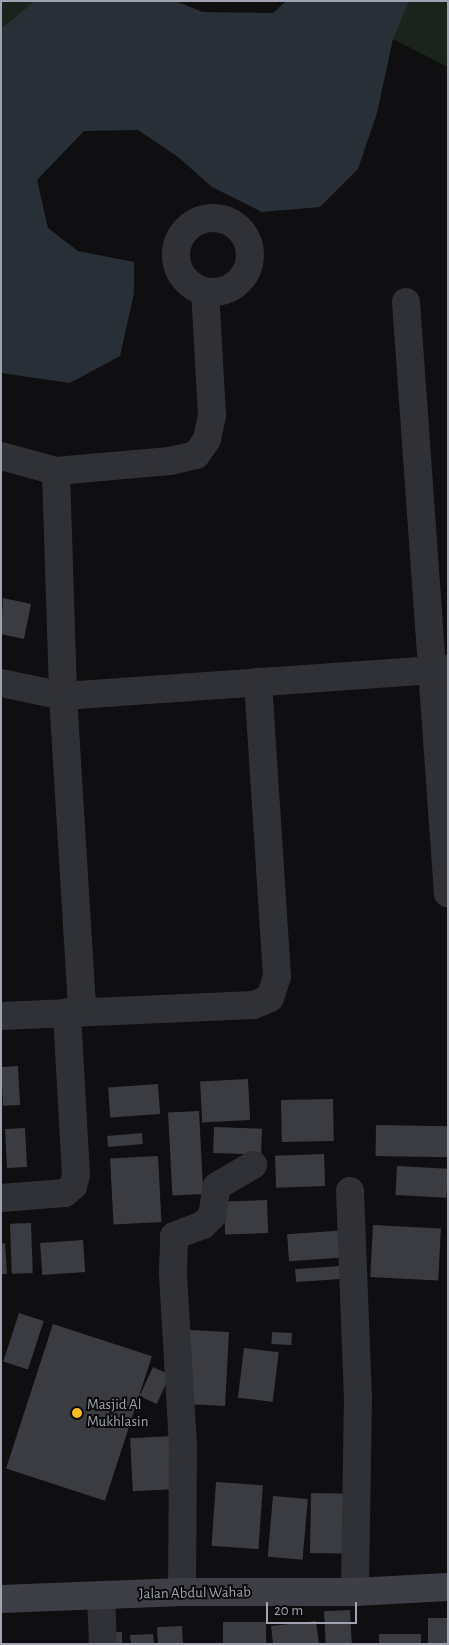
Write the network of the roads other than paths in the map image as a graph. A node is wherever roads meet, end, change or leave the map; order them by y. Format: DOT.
graph roads {
  1 [pos="205,291"];
  2 [pos="406,302"];
  3 [pos="1,456"];
  4 [pos="56,471"];
  5 [pos="439,670"];
  6 [pos="258,682"];
  7 [pos="1,683"];
  8 [pos="64,696"];
  9 [pos="448,894"];
  10 [pos="75,1012"];
  11 [pos="1,1016"];
  12 [pos="253,1165"];
  13 [pos="350,1191"];
  14 [pos="1,1198"];
  15 [pos="448,1587"];
  16 [pos="182,1592"];
  17 [pos="355,1592"];
  18 [pos="101,1595"];
  19 [pos="1,1599"];
  20 [pos="103,1644"];
  1 -- 4 [label="street"];
  2 -- 5 [label="street"];
  3 -- 4 [label="street"];
  4 -- 8 [label="street"];
  5 -- 6 [label="street"];
  5 -- 9 [label="street"];
  6 -- 8 [label="street"];
  6 -- 10 [label="street"];
  7 -- 8 [label="street"];
  8 -- 10 [label="street"];
  10 -- 11 [label="street"];
  10 -- 14 [label="street"];
  12 -- 16 [label="street"];
  13 -- 17 [label="street"];
  15 -- 17 [label="street, Jalan Abdul Wahab"];
  16 -- 17 [label="street, Jalan Abdul Wahab"];
  16 -- 18 [label="street, Jalan Abdul Wahab"];
  18 -- 19 [label="street, Jalan Abdul Wahab"];
  18 -- 20 [label="street"];
}
